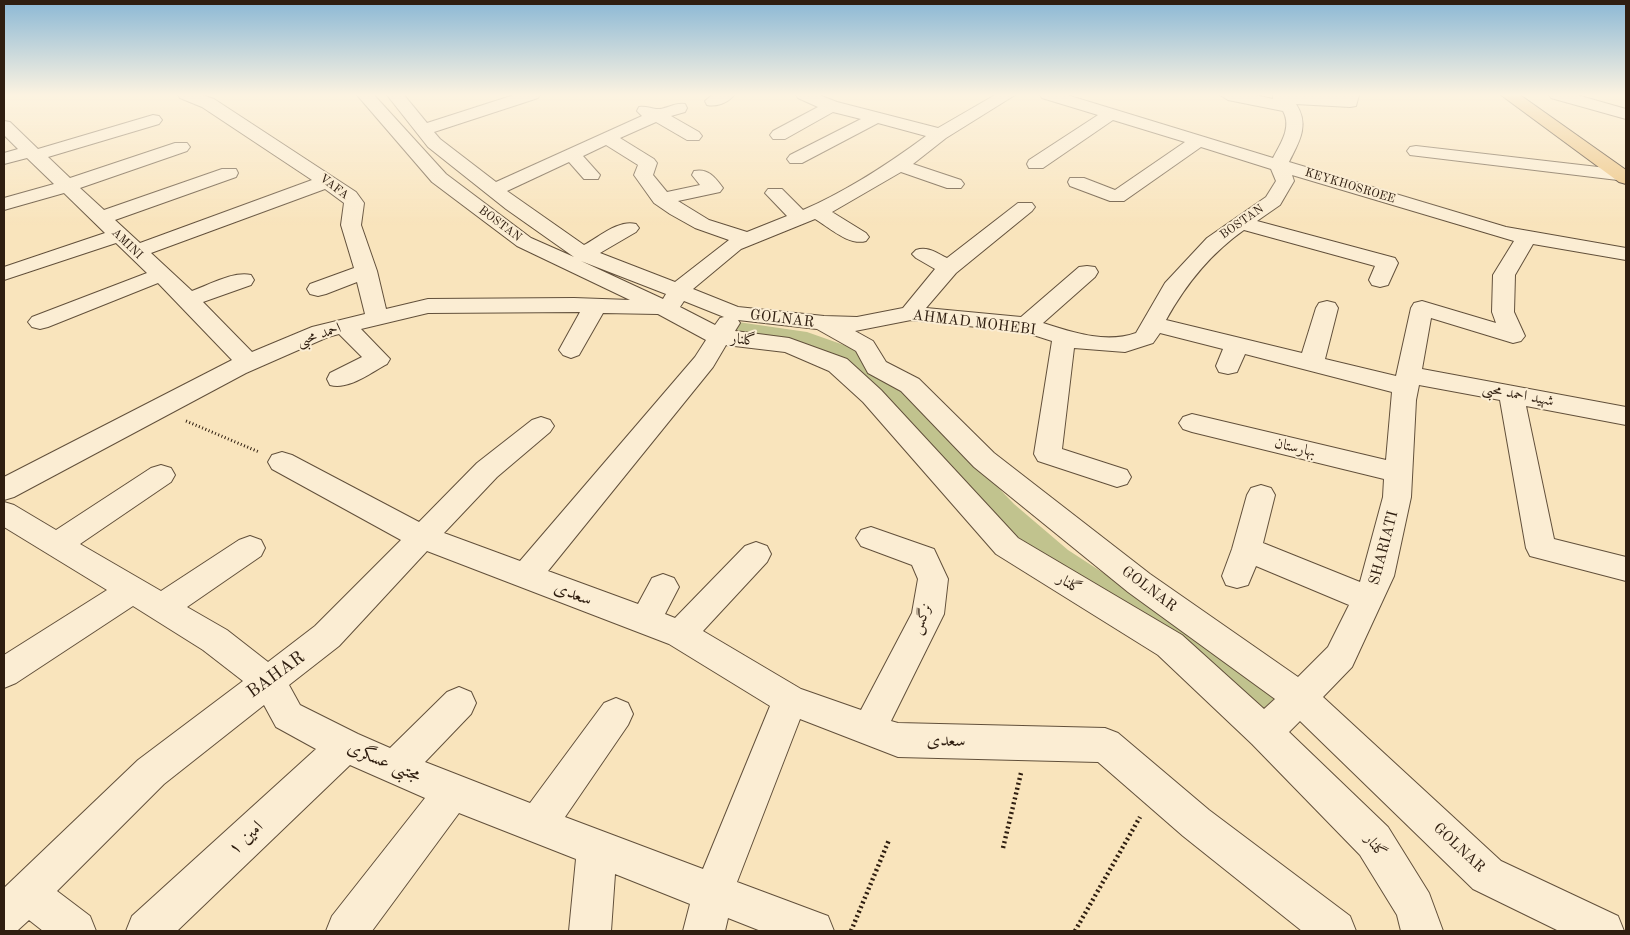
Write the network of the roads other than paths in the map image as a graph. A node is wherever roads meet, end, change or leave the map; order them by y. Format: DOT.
graph roads {
  1 [pos="16,139"];
  2 [pos="85,139"];
  3 [pos="263,139"];
  4 [pos="403,139"];
  5 [pos="430,139"];
  6 [pos="606,139"];
  7 [pos="608,139"];
  8 [pos="835,139"];
  9 [pos="934,139"];
  10 [pos="1074,139"];
  11 [pos="1186,139"];
  12 [pos="1293,139"];
  13 [pos="1572,139"];
  14 [pos="1575,139"];
  15 [pos="1197,142"];
  16 [pos="182,147"];
  17 [pos="1416,151"];
  18 [pos="33,153"];
  19 [pos="571,154"];
  20 [pos="4,159"];
  21 [pos="796,159"];
  22 [pos="1036,164"];
  23 [pos="899,165"];
  24 [pos="1279,165"];
  25 [pos="229,173"];
  26 [pos="591,175"];
  27 [pos="701,175"];
  28 [pos="1625,175"];
  29 [pos="328,181"];
  30 [pos="1077,182"];
  31 [pos="954,184"];
  32 [pos="67,186"];
  33 [pos="494,190"];
  34 [pos="775,193"];
  35 [pos="661,199"];
  36 [pos="4,204"];
  37 [pos="1025,207"];
  38 [pos="808,214"];
  39 [pos="100,218"];
  40 [pos="1241,222"];
  41 [pos="629,228"];
  42 [pos="118,235"];
  43 [pos="859,237"];
  44 [pos="1527,237"];
  45 [pos="749,239"];
  46 [pos="135,252"];
  47 [pos="583,254"];
  48 [pos="922,254"];
  49 [pos="1626,254"];
  50 [pos="949,268"];
  51 [pos="366,271"];
  52 [pos="1087,272"];
  53 [pos="4,274"];
  54 [pos="160,275"];
  55 [pos="243,280"];
  56 [pos="1380,280"];
  57 [pos="318,290"];
  58 [pos="188,300"];
  59 [pos="673,300"];
  60 [pos="595,306"];
  61 [pos="1327,308"];
  62 [pos="911,313"];
  63 [pos="377,318"];
  64 [pos="40,322"];
  65 [pos="823,323"];
  66 [pos="1152,324"];
  67 [pos="726,325"];
  68 [pos="1026,325"];
  69 [pos="344,326"];
  70 [pos="1064,337"];
  71 [pos="1237,344"];
  72 [pos="1125,345"];
  73 [pos="572,350"];
  74 [pos="248,362"];
  75 [pos="1311,364"];
  76 [pos="1228,366"];
  77 [pos="339,379"];
  78 [pos="1408,381"];
  79 [pos="1511,394"];
  80 [pos="1626,416"];
  81 [pos="1192,423"];
  82 [pos="541,426"];
  83 [pos="282,462"];
  84 [pos="1399,473"];
  85 [pos="162,475"];
  86 [pos="1117,476"];
  87 [pos="4,490"];
  88 [pos="1260,495"];
  89 [pos="9,523"];
  90 [pos="422,537"];
  91 [pos="871,538"];
  92 [pos="56,545"];
  93 [pos="250,548"];
  94 [pos="756,554"];
  95 [pos="1626,569"];
  96 [pos="526,576"];
  97 [pos="663,587"];
  98 [pos="132,591"];
  99 [pos="1368,599"];
  100 [pos="161,608"];
  101 [pos="645,621"];
  102 [pos="680,634"];
  103 [pos="4,673"];
  104 [pos="268,681"];
  105 [pos="1299,697"];
  106 [pos="790,700"];
  107 [pos="459,703"];
  108 [pos="616,714"];
  109 [pos="869,729"];
  110 [pos="1266,732"];
  111 [pos="345,746"];
  112 [pos="396,767"];
  113 [pos="453,791"];
  114 [pos="536,825"];
  115 [pos="597,848"];
  116 [pos="713,893"];
  117 [pos="15,905"];
  118 [pos="75,931"];
  119 [pos="147,931"];
  120 [pos="347,931"];
  121 [pos="590,931"];
  122 [pos="704,931"];
  123 [pos="813,931"];
  124 [pos="1335,931"];
  125 [pos="1422,931"];
  126 [pos="1603,931"];
  1 -- 18 [label="street, AMINI"];
  2 -- 18 [label="street"];
  3 -- 29 [label="street, VAFA"];
  4 -- 59 [label="street, BOSTAN"];
  5 -- 33 [label="street, BOSTAN"];
  6 -- 19 [label="street"];
  7 -- 35 [label="street"];
  8 -- 21 [label="street"];
  9 -- 23 [label="street"];
  10 -- 22 [label="street"];
  11 -- 15 [label="street, KEYKHOSROEE"];
  12 -- 24 [label="street"];
  13 -- 28 [label="main road"];
  14 -- 28 [label="street"];
  15 -- 24 [label="street, KEYKHOSROEE"];
  15 -- 30 [label="street"];
  16 -- 32 [label="street"];
  17 -- 28 [label="street"];
  18 -- 20 [label="street"];
  18 -- 32 [label="street, AMINI"];
  19 -- 26 [label="street"];
  19 -- 33 [label="street"];
  23 -- 31 [label="street"];
  23 -- 38 [label="street"];
  24 -- 40 [label="street, BOSTAN"];
  24 -- 44 [label="street, KEYKHOSROEE"];
  25 -- 39 [label="street"];
  27 -- 35 [label="street"];
  29 -- 46 [label="street"];
  29 -- 51 [label="street, VAFA"];
  32 -- 36 [label="street"];
  32 -- 39 [label="street, AMINI"];
  33 -- 47 [label="street, BOSTAN"];
  34 -- 38 [label="street"];
  35 -- 45 [label="street"];
  37 -- 50 [label="street"];
  38 -- 43 [label="street"];
  38 -- 45 [label="street"];
  39 -- 42 [label="street, AMINI"];
  40 -- 56 [label="street"];
  40 -- 66 [label="street, BOSTAN"];
  41 -- 47 [label="street"];
  42 -- 46 [label="street, AMINI"];
  42 -- 53 [label="street"];
  44 -- 49 [label="street, KEYKHOSROEE"];
  44 -- 78 [label="street, SHARIATI"];
  45 -- 59 [label="street"];
  46 -- 54 [label="street, AMINI"];
  47 -- 59 [label="street, BOSTAN"];
  48 -- 50 [label="street"];
  50 -- 62 [label="street"];
  51 -- 57 [label="street"];
  51 -- 63 [label="street, VAFA"];
  52 -- 68 [label="street"];
  54 -- 58 [label="street, AMINI"];
  54 -- 64 [label="street"];
  55 -- 58 [label="street"];
  58 -- 74 [label="street, AMINI"];
  59 -- 60 [label="street, احمد محبی"];
  59 -- 67 [label="street, GOLNAR"];
  60 -- 63 [label="street, احمد محبی"];
  60 -- 73 [label="street"];
  61 -- 75 [label="street"];
  62 -- 65 [label="street, AHMAD MOHEBI"];
  62 -- 68 [label="street, AHMAD MOHEBI"];
  63 -- 69 [label="street, احمد محبی"];
  65 -- 67 [label="street, GOLNAR"];
  65 -- 105 [label="street, GOLNAR"];
  66 -- 71 [label="street, شهید احمد محبی"];
  66 -- 72 [label="street, BOSTAN"];
  67 -- 96 [label="street"];
  67 -- 110 [label="street, گلنار"];
  68 -- 70 [label="street, AHMAD MOHEBI"];
  69 -- 74 [label="street, احمد محبی"];
  69 -- 77 [label="street"];
  70 -- 72 [label="street, AHMAD MOHEBI"];
  70 -- 86 [label="street"];
  71 -- 75 [label="street, شهید احمد محبی"];
  71 -- 76 [label="street"];
  74 -- 87 [label="street, احمد محبی"];
  75 -- 78 [label="street, شهید احمد محبی"];
  78 -- 79 [label="street, شهید احمد محبی"];
  78 -- 84 [label="street, SHARIATI"];
  79 -- 80 [label="street, شهید احمد محبی"];
  79 -- 95 [label="street"];
  81 -- 84 [label="street, بهارستان"];
  82 -- 90 [label="street, BAHAR"];
  83 -- 90 [label="street, سعدی"];
  84 -- 99 [label="street, SHARIATI"];
  85 -- 92 [label="street"];
  88 -- 99 [label="street"];
  89 -- 92 [label="street, مجتبی عسگری"];
  90 -- 96 [label="street, سعدی"];
  90 -- 104 [label="street, BAHAR"];
  91 -- 109 [label="street, نرگس"];
  92 -- 98 [label="street, مجتبی عسگری"];
  93 -- 100 [label="street"];
  94 -- 102 [label="street"];
  96 -- 101 [label="street, سعدی"];
  97 -- 101 [label="street"];
  98 -- 100 [label="street, مجتبی عسگری"];
  98 -- 103 [label="street"];
  99 -- 105 [label="street, SHARIATI"];
  100 -- 104 [label="street, مجتبی عسگری"];
  101 -- 102 [label="street, سعدی"];
  102 -- 106 [label="street, سعدی"];
  104 -- 111 [label="street, مجتبی عسگری"];
  104 -- 117 [label="street, BAHAR"];
  105 -- 110 [label="street, SHARIATI"];
  105 -- 126 [label="street, GOLNAR"];
  106 -- 109 [label="street, سعدی"];
  106 -- 116 [label="street"];
  107 -- 112 [label="street"];
  108 -- 114 [label="street"];
  109 -- 124 [label="street, سعدی"];
  110 -- 125 [label="street, گلنار"];
  111 -- 112 [label="street, مجتبی عسگری"];
  111 -- 119 [label="street, امین ۱"];
  112 -- 113 [label="street, مجتبی عسگری"];
  113 -- 114 [label="street, مجتبی عسگری"];
  113 -- 120 [label="street"];
  114 -- 115 [label="street, مجتبی عسگری"];
  115 -- 116 [label="street, مجتبی عسگری"];
  115 -- 121 [label="street"];
  116 -- 122 [label="street"];
  116 -- 123 [label="street, مجتبی عسگری"];
  117 -- 118 [label="street"];
}
